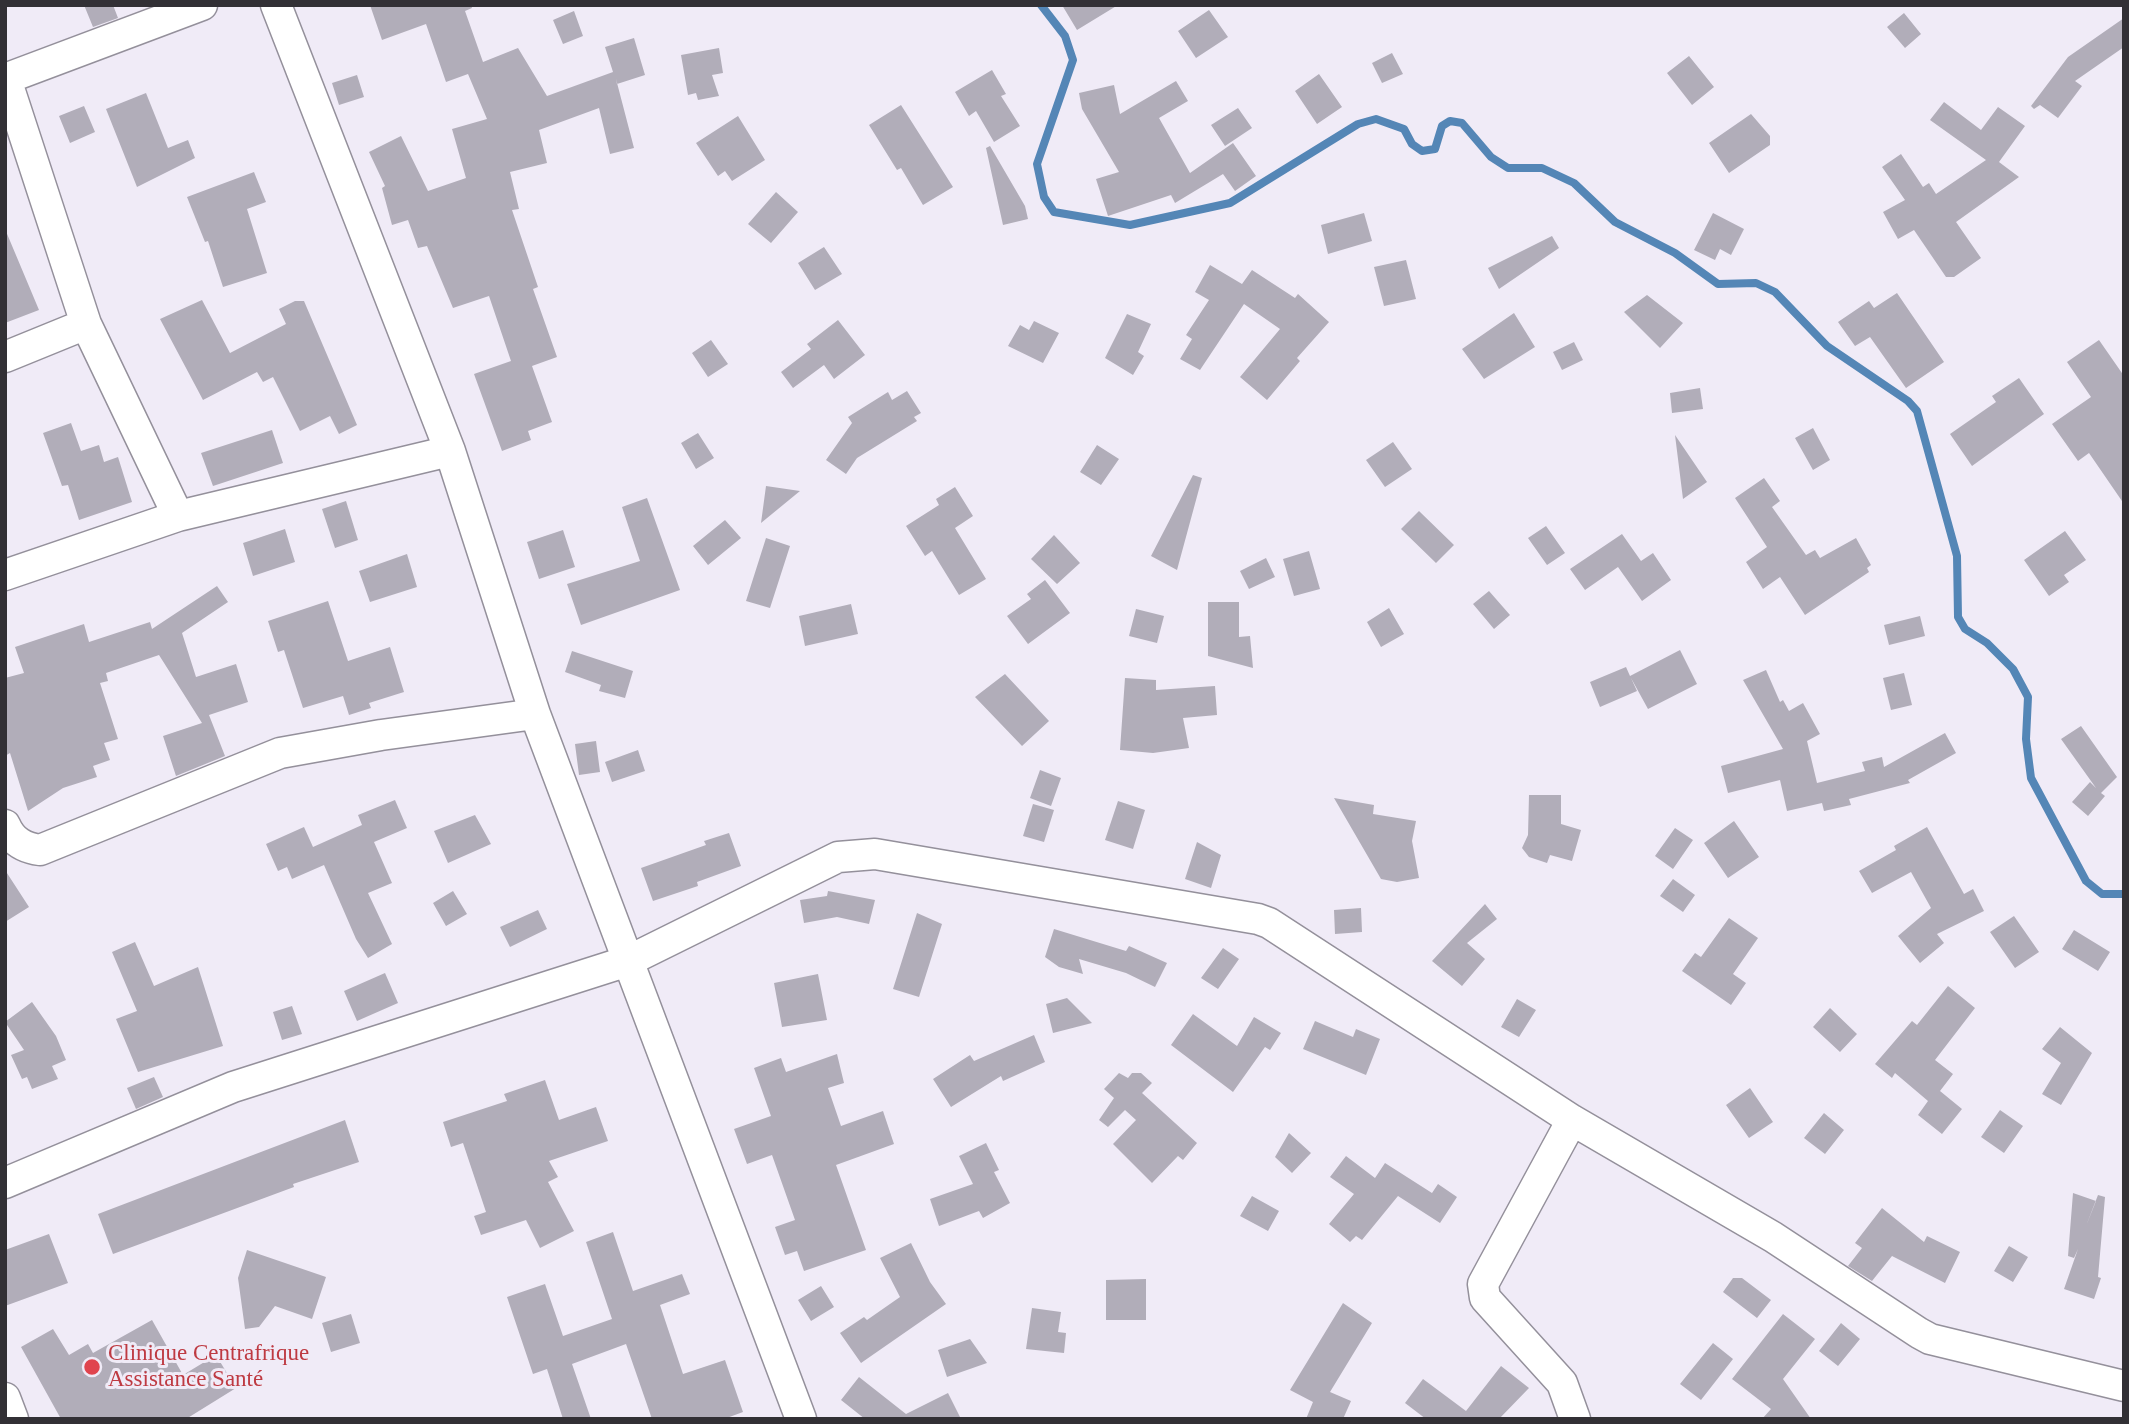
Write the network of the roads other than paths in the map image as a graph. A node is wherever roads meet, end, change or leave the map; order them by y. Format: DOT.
graph roads {
  1 [pos="202,5"];
  2 [pos="276,5"];
  3 [pos="6,79"];
  4 [pos="86,324"];
  5 [pos="5,357"];
  6 [pos="450,450"];
  7 [pos="178,516"];
  8 [pos="5,575"];
  9 [pos="535,714"];
  10 [pos="5,825"];
  11 [pos="628,961"];
  12 [pos="1572,1120"];
  13 [pos="5,1183"];
  14 [pos="2124,1386"];
  15 [pos="5,1398"];
  16 [pos="13,1419"];
  17 [pos="801,1419"];
  18 [pos="1575,1419"];
  1 -- 3 [label="street"];
  2 -- 6 [label="street"];
  3 -- 4 [label="street"];
  4 -- 5 [label="street"];
  4 -- 7 [label="street"];
  6 -- 7 [label="street"];
  6 -- 9 [label="street"];
  7 -- 8 [label="street"];
  9 -- 10 [label="street"];
  9 -- 11 [label="street"];
  11 -- 12 [label="street"];
  11 -- 13 [label="street"];
  11 -- 17 [label="street"];
  12 -- 14 [label="street"];
  12 -- 18 [label="street"];
  15 -- 16 [label="street"];
}
